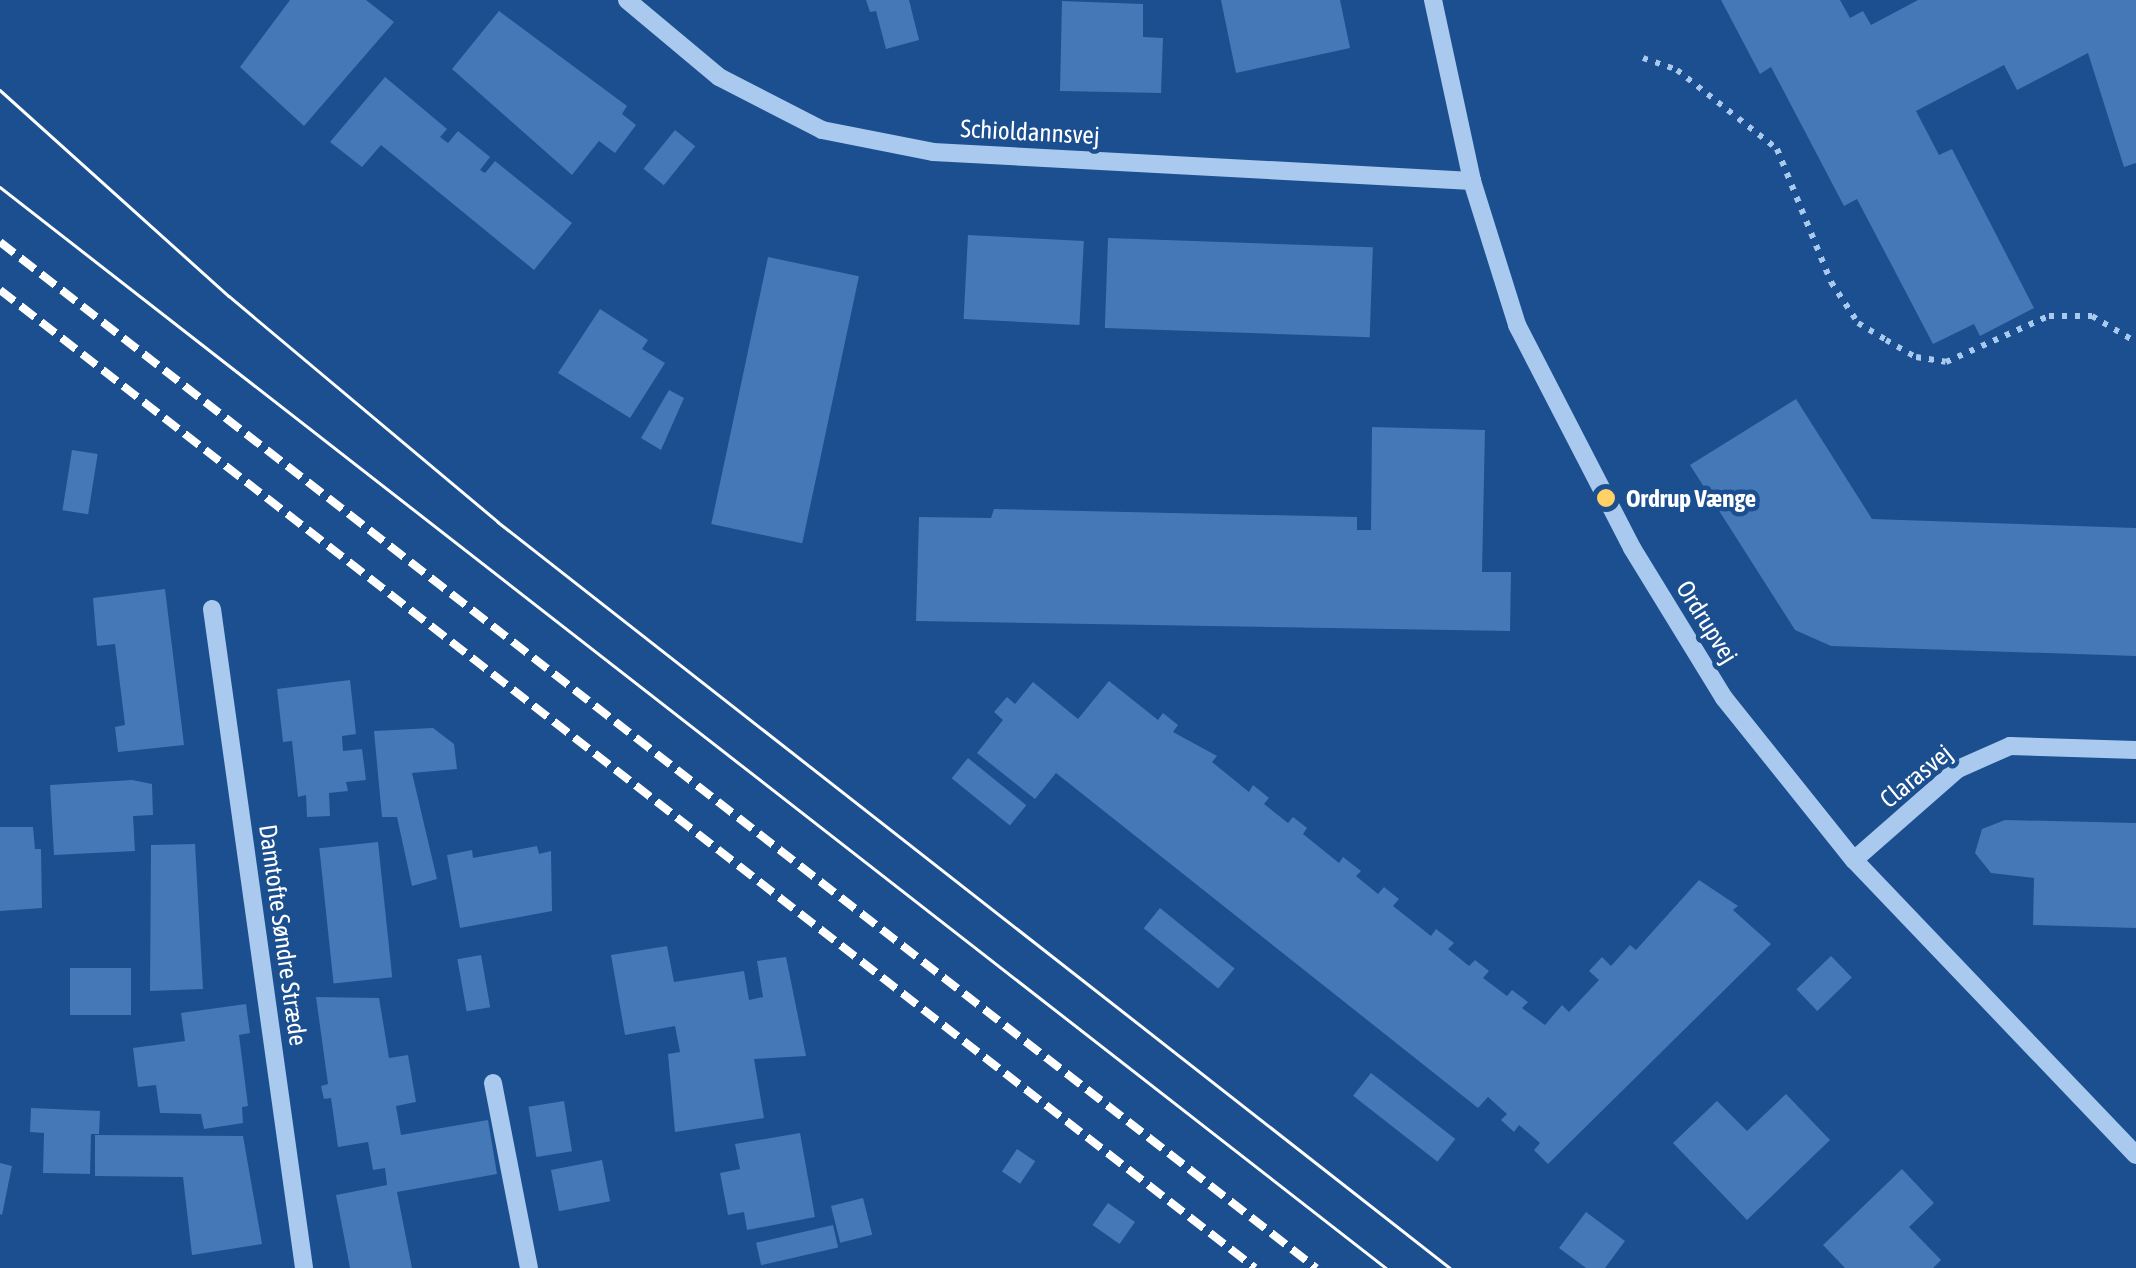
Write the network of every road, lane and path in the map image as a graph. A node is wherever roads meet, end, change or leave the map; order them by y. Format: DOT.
graph roads {
  1 [pos="627,0"];
  2 [pos="1433,0"];
  3 [pos="1643,58"];
  4 [pos="1472,181"];
  5 [pos="2136,342"];
  6 [pos="212,609"];
  7 [pos="2136,750"];
  8 [pos="1854,860"];
  9 [pos="493,1083"];
  10 [pos="2136,1155"];
  11 [pos="304,1268"];
  12 [pos="529,1268"];
  1 -- 4 [label="street, Schioldannsvej"];
  2 -- 4 [label="street, Ordrupvej"];
  3 -- 5 [label="path"];
  4 -- 8 [label="street, Ordrupvej"];
  6 -- 11 [label="street, Damtofte Søndre Stræde"];
  7 -- 8 [label="street, Clarasvej"];
  8 -- 10 [label="street, Ordrupvej"];
  9 -- 12 [label="street"];
}
